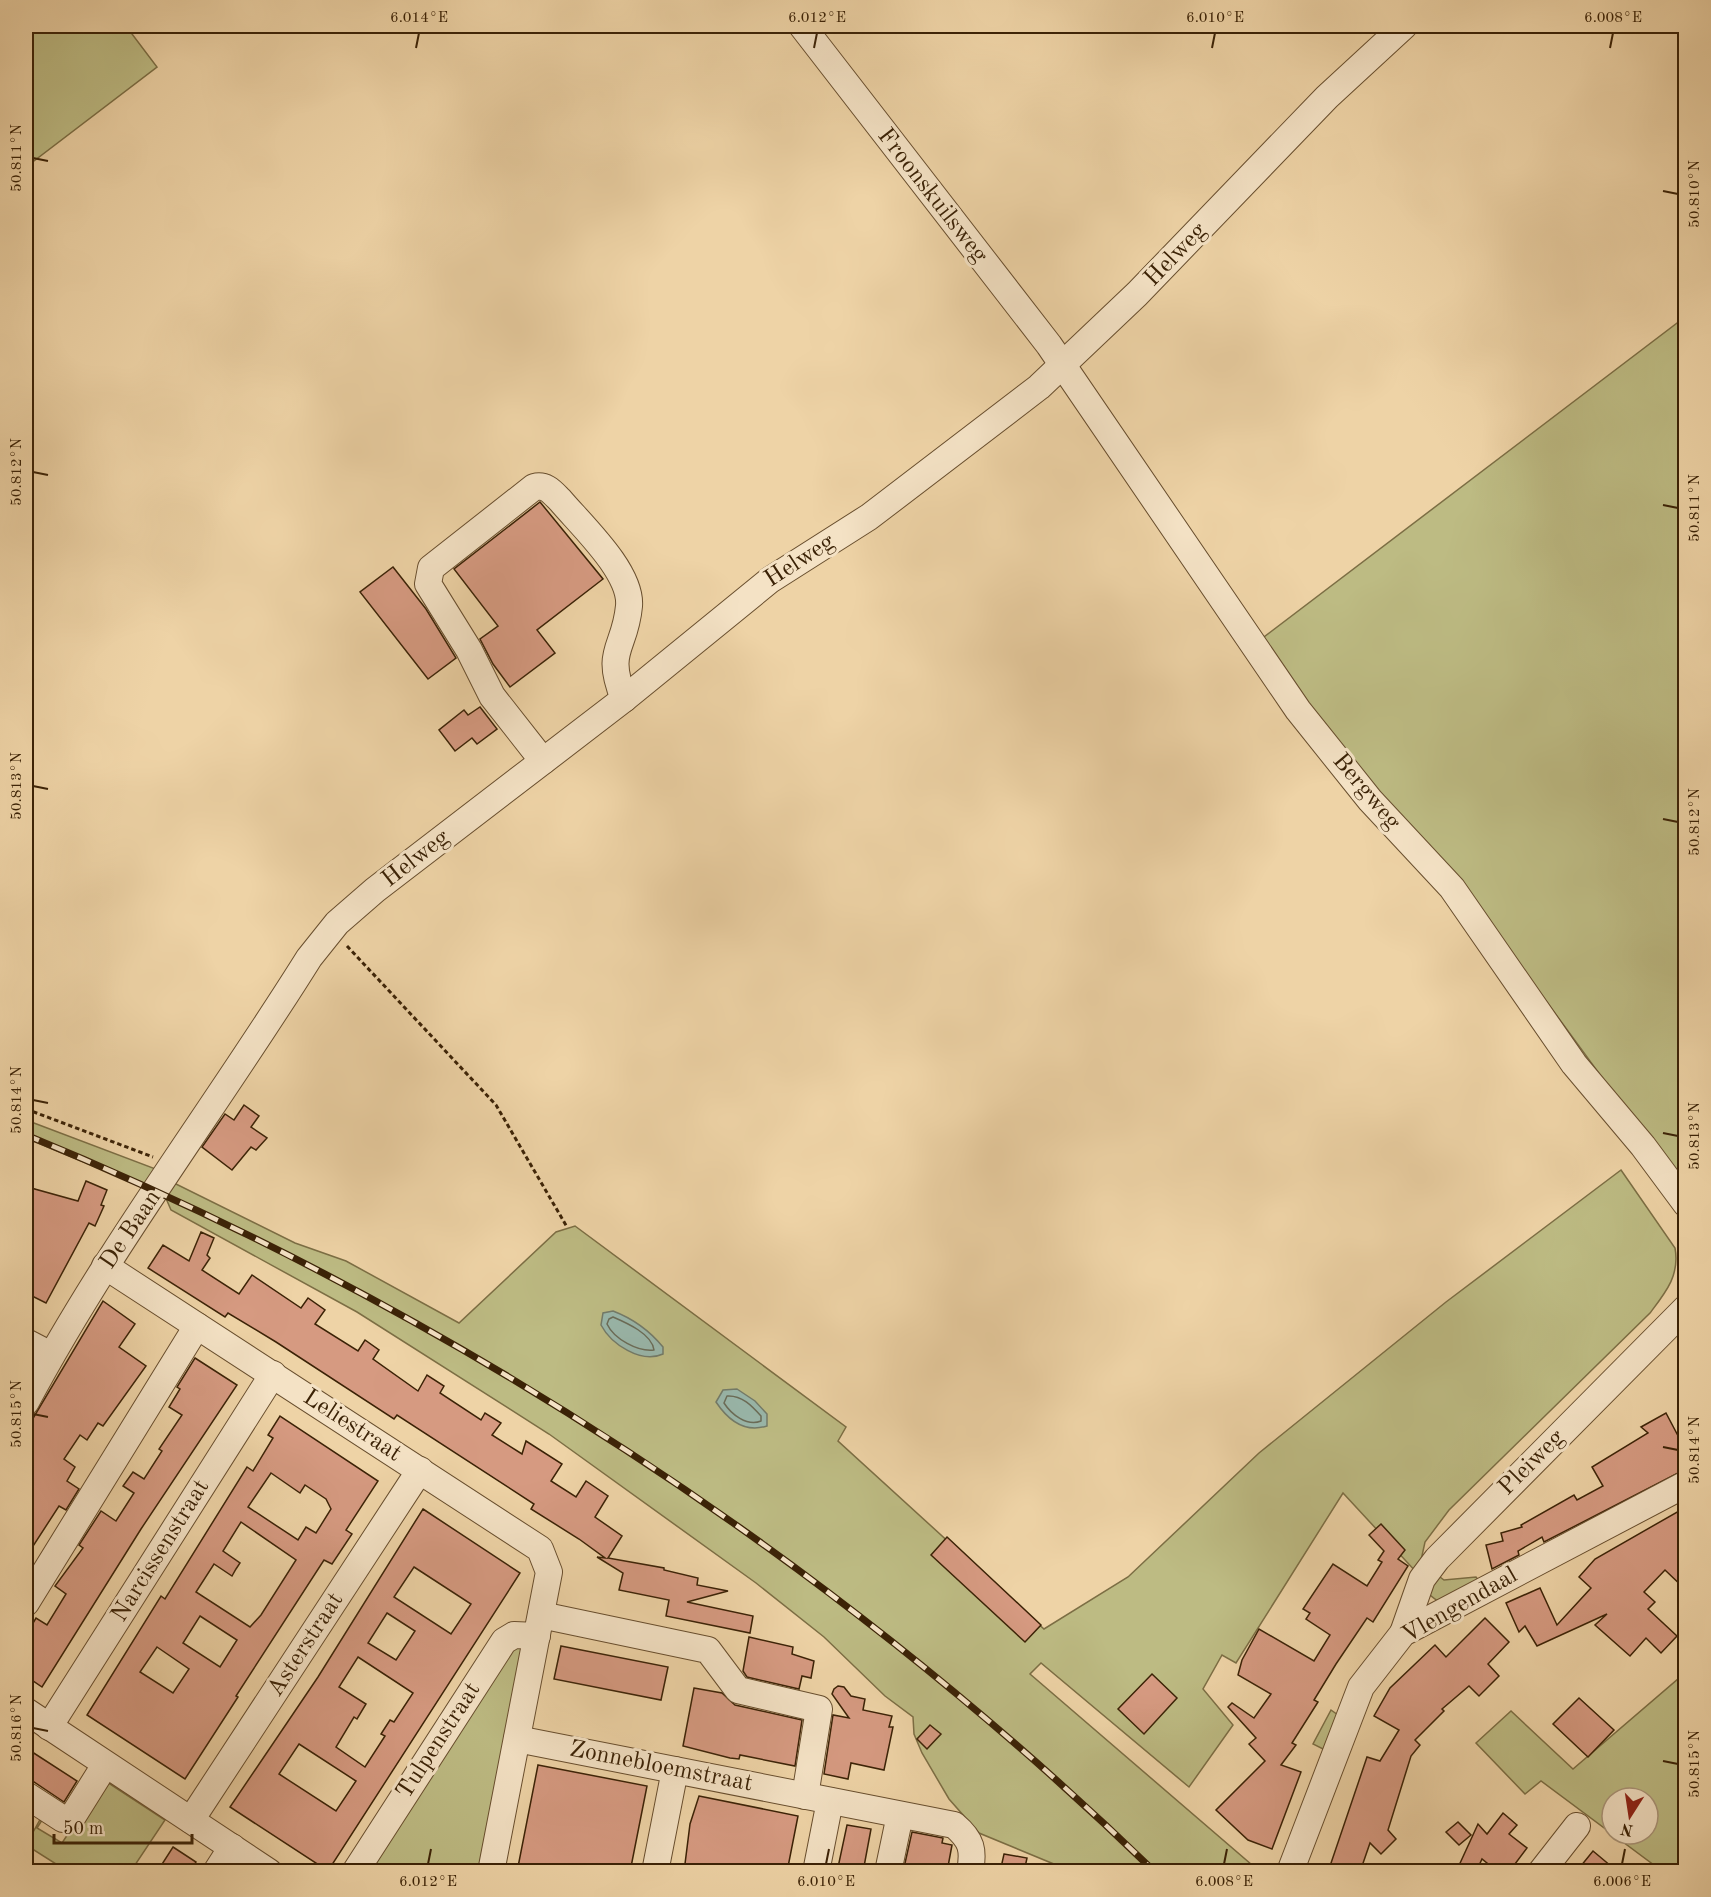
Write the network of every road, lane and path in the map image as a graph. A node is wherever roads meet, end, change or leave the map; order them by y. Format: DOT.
graph roads {
  1 [pos="802,26"];
  2 [pos="1404,26"];
  3 [pos="1062,366"];
  4 [pos="624,699"];
  5 [pos="543,761"];
  6 [pos="330,930"];
  7 [pos="213,1107"];
  8 [pos="26,1109"];
  9 [pos="175,1164"];
  10 [pos="1686,1204"];
  11 [pos="567,1227"];
  12 [pos="105,1266"];
  13 [pos="1686,1308"];
  14 [pos="197,1326"];
  15 [pos="26,1342"];
  16 [pos="51,1355"];
  17 [pos="273,1374"];
  18 [pos="26,1402"];
  19 [pos="420,1470"];
  20 [pos="1686,1484"];
  21 [pos="26,1603"];
  22 [pos="539,1626"];
  23 [pos="1403,1633"];
  24 [pos="26,1711"];
  25 [pos="50,1727"];
  26 [pos="517,1739"];
  27 [pos="105,1765"];
  28 [pos="675,1770"];
  29 [pos="26,1795"];
  30 [pos="805,1796"];
  31 [pos="830,1801"];
  32 [pos="900,1815"];
  33 [pos="191,1820"];
  34 [pos="1577,1826"];
  35 [pos="232,1847"];
  36 [pos="216,1872"];
  37 [pos="269,1872"];
  38 [pos="356,1872"];
  39 [pos="491,1872"];
  40 [pos="655,1872"];
  41 [pos="816,1872"];
  42 [pos="888,1872"];
  43 [pos="970,1872"];
  44 [pos="1290,1872"];
  45 [pos="1541,1872"];
  1 -- 3 [label="street, Froonskuilsweg"];
  2 -- 3 [label="street, Helweg"];
  3 -- 4 [label="street, Helweg"];
  3 -- 10 [label="street, Bergweg"];
  4 -- 5 [label="street, Helweg"];
  4 -- 5 [label="street"];
  5 -- 6 [label="street, Helweg"];
  6 -- 7 [label="street, Helweg"];
  6 -- 11 [label="path"];
  7 -- 9 [label="street, De Baan"];
  8 -- 9 [label="path"];
  9 -- 12 [label="street, De Baan"];
  12 -- 14 [label="street, Leliestraat"];
  12 -- 16 [label="street, De Baan"];
  13 -- 23 [label="street, Pleiweg"];
  14 -- 17 [label="street, Leliestraat"];
  14 -- 21 [label="street"];
  15 -- 16 [label="street"];
  16 -- 18 [label="street, De Baan"];
  17 -- 19 [label="street, Leliestraat"];
  17 -- 25 [label="street, Narcissenstraat"];
  19 -- 22 [label="street, Leliestraat"];
  19 -- 33 [label="street, Asterstraat"];
  20 -- 23 [label="street, Vlengendaal"];
  22 -- 26 [label="street"];
  22 -- 30 [label="street"];
  22 -- 38 [label="street, Tulpenstraat"];
  23 -- 44 [label="street, Vlengendaal"];
  24 -- 25 [label="street"];
  25 -- 27 [label="street"];
  26 -- 28 [label="street, Zonnebloemstraat"];
  26 -- 39 [label="street"];
  27 -- 29 [label="street"];
  27 -- 33 [label="street"];
  28 -- 30 [label="street, Zonnebloemstraat"];
  28 -- 40 [label="street"];
  30 -- 31 [label="street, Zonnebloemstraat"];
  31 -- 32 [label="street, Zonnebloemstraat"];
  31 -- 41 [label="street"];
  32 -- 42 [label="street"];
  32 -- 43 [label="street, Zonnebloemstraat"];
  33 -- 35 [label="street"];
  34 -- 45 [label="street"];
  35 -- 36 [label="street"];
  35 -- 37 [label="street"];
}
